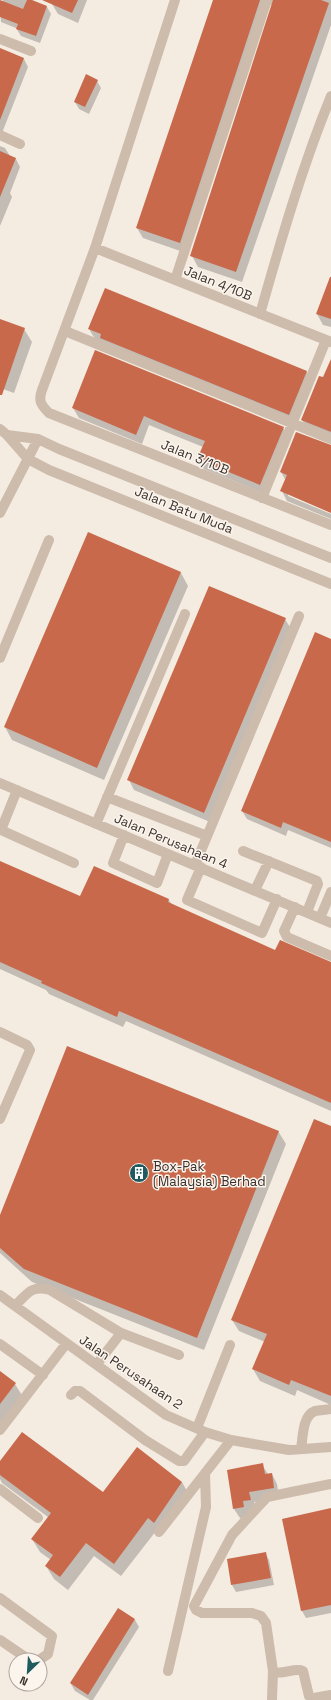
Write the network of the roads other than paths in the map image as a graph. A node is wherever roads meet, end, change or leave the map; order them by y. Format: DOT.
graph roads {
  1 [pos="175,0"];
  2 [pos="267,0"];
  3 [pos="0,39"];
  4 [pos="31,51"];
  5 [pos="331,96"];
  6 [pos="0,136"];
  7 [pos="20,144"];
  8 [pos="96,248"];
  9 [pos="175,280"];
  10 [pos="260,314"];
  11 [pos="65,331"];
  12 [pos="328,341"];
  13 [pos="292,425"];
  14 [pos="4,432"];
  15 [pos="38,439"];
  16 [pos="331,439"];
  17 [pos="28,459"];
  18 [pos="262,498"];
  19 [pos="0,513"];
  20 [pos="331,525"];
  21 [pos="49,540"];
  22 [pos="331,558"];
  23 [pos="331,584"];
  24 [pos="185,614"];
  25 [pos="299,616"];
  26 [pos="3,644"];
  27 [pos="0,658"];
  28 [pos="0,783"];
  29 [pos="17,790"];
  30 [pos="107,797"];
  31 [pos="96,824"];
  32 [pos="124,835"];
  33 [pos="207,836"];
  34 [pos="243,851"];
  35 [pos="168,854"];
  36 [pos="268,861"];
  37 [pos="74,863"];
  38 [pos="198,866"];
  39 [pos="255,890"];
  40 [pos="331,892"];
  41 [pos="277,899"];
  42 [pos="295,907"];
  43 [pos="307,912"];
  44 [pos="320,918"];
  45 [pos="331,923"];
  46 [pos="331,956"];
  47 [pos="0,1032"];
  48 [pos="0,1119"];
  49 [pos="0,1295"];
  50 [pos="15,1306"];
  51 [pos="121,1333"];
  52 [pos="0,1344"];
  53 [pos="66,1344"];
  54 [pos="230,1345"];
  55 [pos="179,1355"];
  56 [pos="97,1364"];
  57 [pos="43,1375"];
  58 [pos="71,1395"];
  59 [pos="331,1409"];
  60 [pos="0,1430"];
  61 [pos="201,1430"];
  62 [pos="231,1440"];
  63 [pos="331,1447"];
  64 [pos="301,1449"];
  65 [pos="205,1473"];
  66 [pos="331,1484"];
  67 [pos="0,1489"];
  68 [pos="38,1518"];
  69 [pos="159,1532"];
  70 [pos="0,1598"];
  71 [pos="0,1640"];
  72 [pos="17,1652"];
  73 [pos="48,1654"];
  74 [pos="168,1671"];
  75 [pos="273,1671"];
  76 [pos="331,1695"];
  77 [pos="272,1700"];
  1 -- 8 [label="street"];
  2 -- 9 [label="street"];
  3 -- 4 [label="street"];
  5 -- 10 [label="street"];
  6 -- 7 [label="street"];
  8 -- 9 [label="street, Jalan 4/10B"];
  8 -- 11 [label="street"];
  9 -- 10 [label="street, Jalan 4/10B"];
  10 -- 12 [label="street, Jalan 4/10B"];
  11 -- 13 [label="street"];
  11 -- 18 [label="street, Jalan 3/10B"];
  12 -- 13 [label="street"];
  13 -- 16 [label="street"];
  13 -- 18 [label="street"];
  14 -- 15 [label="street, Jalan Batu Muda"];
  14 -- 17 [label="street"];
  15 -- 17 [label="street"];
  15 -- 22 [label="street, Jalan Batu Muda"];
  17 -- 19 [label="street"];
  17 -- 23 [label="street, Jalan Batu Muda"];
  18 -- 20 [label="street, Jalan 3/10B"];
  21 -- 26 [label="street"];
  24 -- 30 [label="street"];
  25 -- 33 [label="street"];
  26 -- 27 [label="street"];
  28 -- 29 [label="street, Jalan Perusahaan 4"];
  29 -- 31 [label="street, Jalan Perusahaan 4"];
  29 -- 37 [label="street"];
  30 -- 31 [label="street"];
  30 -- 33 [label="street"];
  31 -- 32 [label="street, Jalan Perusahaan 4"];
  32 -- 35 [label="street, Jalan Perusahaan 4"];
  32 -- 35 [label="street"];
  33 -- 38 [label="street"];
  34 -- 36 [label="street"];
  35 -- 38 [label="street, Jalan Perusahaan 4"];
  36 -- 39 [label="street"];
  36 -- 43 [label="street"];
  38 -- 39 [label="street, Jalan Perusahaan 4"];
  38 -- 41 [label="street"];
  39 -- 41 [label="street, Jalan Perusahaan 4"];
  40 -- 44 [label="street"];
  41 -- 42 [label="street, Jalan Perusahaan 4"];
  42 -- 43 [label="street, Jalan Perusahaan 4"];
  42 -- 46 [label="street"];
  43 -- 44 [label="street, Jalan Perusahaan 4"];
  44 -- 45 [label="street, Jalan Perusahaan 4"];
  47 -- 48 [label="street"];
  49 -- 50 [label="street, Jalan Perusahaan 2"];
  50 -- 51 [label="street"];
  50 -- 53 [label="street, Jalan Perusahaan 2"];
  51 -- 55 [label="street"];
  51 -- 56 [label="street"];
  52 -- 57 [label="street"];
  53 -- 56 [label="street, Jalan Perusahaan 2"];
  53 -- 57 [label="street"];
  54 -- 61 [label="street"];
  56 -- 61 [label="street, Jalan Perusahaan 2"];
  57 -- 60 [label="street"];
  58 -- 61 [label="street"];
  59 -- 64 [label="street"];
  61 -- 62 [label="street, Jalan Perusahaan 2"];
  62 -- 64 [label="street, Jalan Perusahaan 2"];
  62 -- 65 [label="street"];
  63 -- 64 [label="street, Jalan Perusahaan 2"];
  65 -- 69 [label="street"];
  65 -- 74 [label="street"];
  66 -- 75 [label="street"];
  67 -- 68 [label="street"];
  70 -- 73 [label="street"];
  71 -- 72 [label="street"];
  75 -- 76 [label="street"];
  75 -- 77 [label="street"];
}
